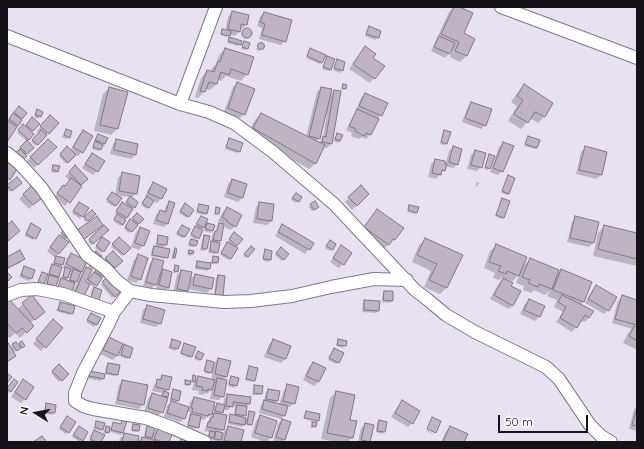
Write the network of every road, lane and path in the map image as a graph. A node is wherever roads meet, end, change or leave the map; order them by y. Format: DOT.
graph roads {
  1 [pos="216,7"];
  2 [pos="501,7"];
  3 [pos="7,36"];
  4 [pos="637,58"];
  5 [pos="180,104"];
  6 [pos="7,153"];
  7 [pos="407,280"];
  8 [pos="130,291"];
  9 [pos="7,295"];
  10 [pos="114,312"];
  11 [pos="205,442"];
  12 [pos="611,442"];
  1 -- 5 [label="street"];
  2 -- 4 [label="street"];
  3 -- 5 [label="street"];
  5 -- 7 [label="street"];
  6 -- 8 [label="street"];
  7 -- 8 [label="street"];
  7 -- 12 [label="street"];
  8 -- 10 [label="street"];
  9 -- 10 [label="street"];
  10 -- 11 [label="street"];
}
